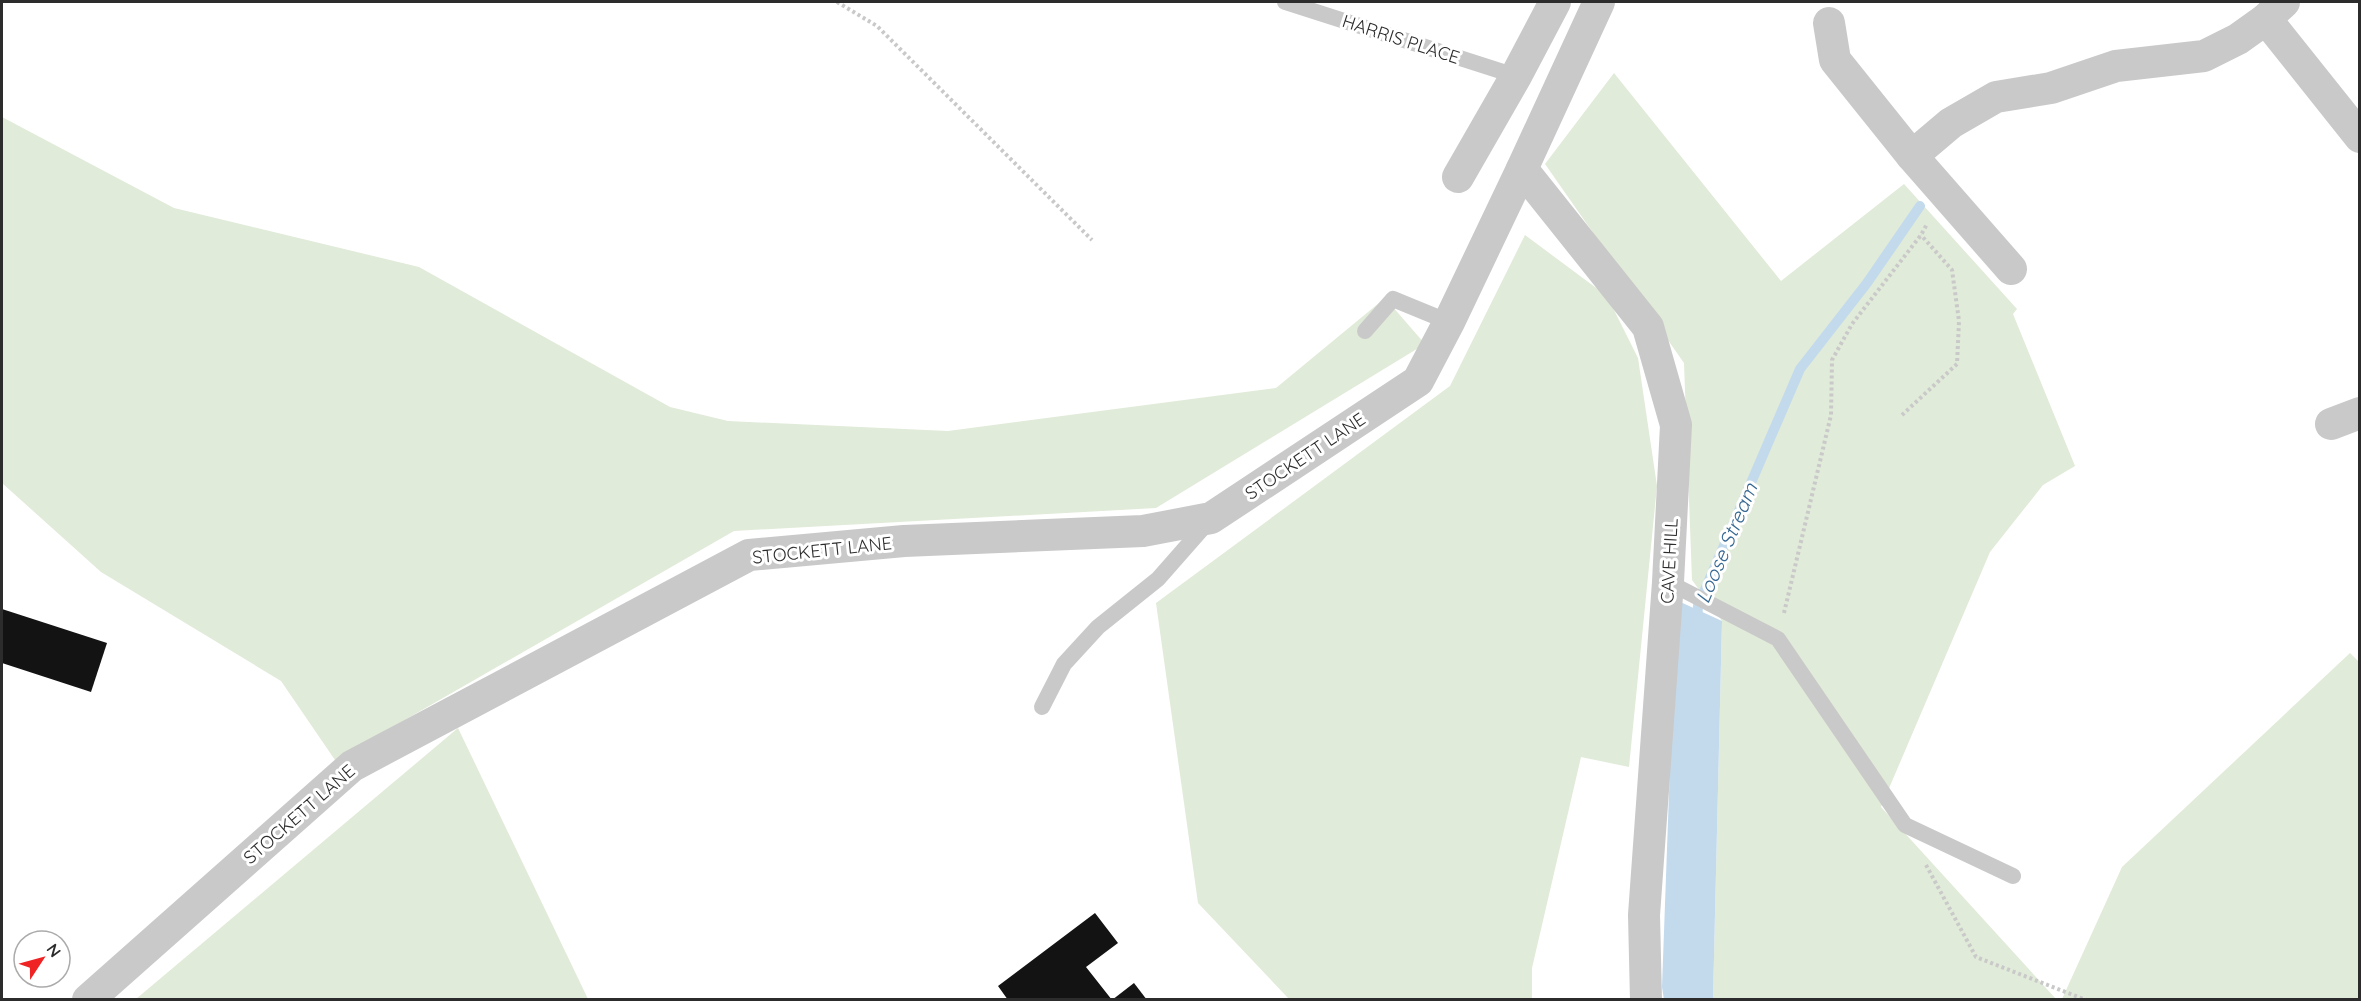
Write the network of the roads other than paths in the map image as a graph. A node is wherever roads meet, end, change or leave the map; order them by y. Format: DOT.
graph roads {
  1 [pos="1286,2"];
  2 [pos="1556,2"];
  3 [pos="1599,2"];
  4 [pos="2275,10"];
  5 [pos="1829,23"];
  6 [pos="1516,76"];
  7 [pos="2360,137"];
  8 [pos="1912,156"];
  9 [pos="1522,170"];
  10 [pos="1458,177"];
  11 [pos="2011,269"];
  12 [pos="1449,322"];
  13 [pos="1365,331"];
  14 [pos="1211,518"];
  15 [pos="1668,582"];
  16 [pos="1042,707"];
  17 [pos="2013,876"];
  18 [pos="88,999"];
  19 [pos="1646,999"];
  1 -- 6 [label="lane, HARRIS PLACE"];
  2 -- 6 [label="street"];
  3 -- 9 [label="street, STOCKETT LANE"];
  4 -- 7 [label="street"];
  4 -- 8 [label="street"];
  5 -- 8 [label="street"];
  6 -- 10 [label="street"];
  8 -- 11 [label="street"];
  9 -- 12 [label="street, STOCKETT LANE"];
  9 -- 15 [label="street, CAVE HILL"];
  12 -- 13 [label="lane"];
  12 -- 14 [label="street, STOCKETT LANE"];
  14 -- 16 [label="lane"];
  14 -- 18 [label="street, STOCKETT LANE"];
  15 -- 17 [label="lane"];
  15 -- 19 [label="street, CAVE HILL"];
}
